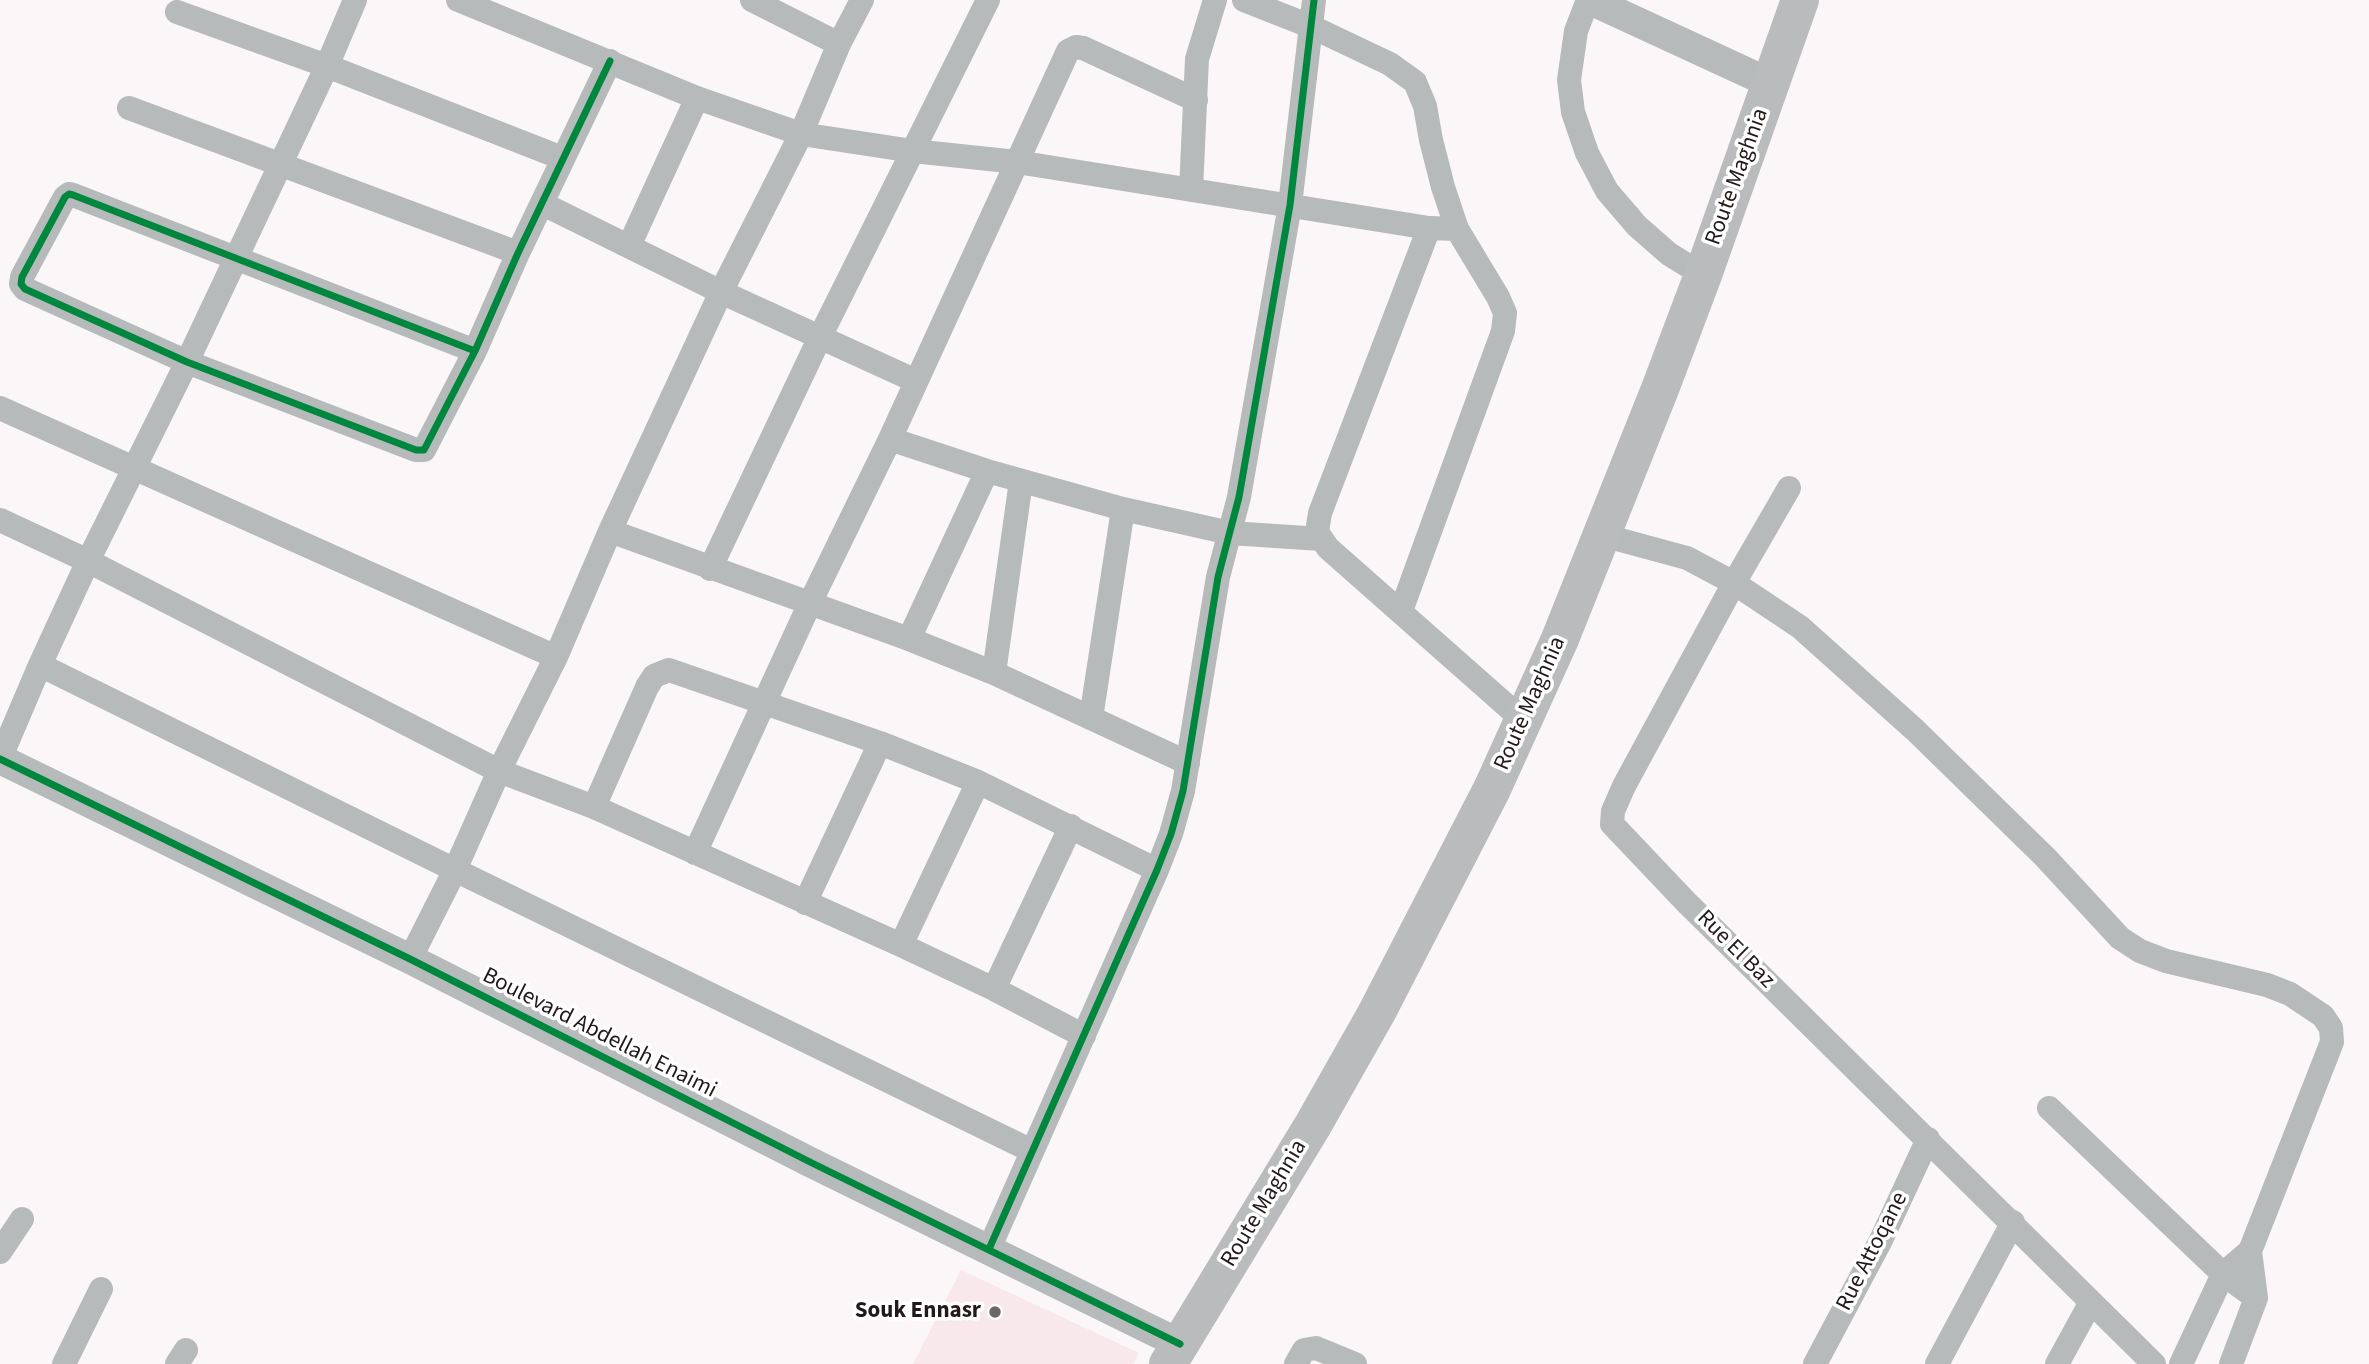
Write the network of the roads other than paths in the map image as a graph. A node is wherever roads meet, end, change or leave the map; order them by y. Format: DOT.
graph roads {
  1 [pos="355,0"];
  2 [pos="458,0"];
  3 [pos="752,0"];
  4 [pos="862,0"];
  5 [pos="988,0"];
  6 [pos="1215,0"];
  7 [pos="1244,0"];
  8 [pos="1314,0"];
  9 [pos="1589,0"];
  10 [pos="1800,0"];
  11 [pos="486,5"];
  12 [pos="177,12"];
  13 [pos="1310,26"];
  14 [pos="839,44"];
  15 [pos="610,61"];
  16 [pos="327,66"];
  17 [pos="1772,84"];
  18 [pos="697,98"];
  19 [pos="1196,100"];
  20 [pos="129,107"];
  21 [pos="801,134"];
  22 [pos="913,151"];
  23 [pos="562,158"];
  24 [pos="1017,162"];
  25 [pos="281,164"];
  26 [pos="1191,190"];
  27 [pos="543,204"];
  28 [pos="1290,205"];
  29 [pos="1429,228"];
  30 [pos="1457,229"];
  31 [pos="629,246"];
  32 [pos="518,253"];
  33 [pos="235,258"];
  34 [pos="1703,275"];
  35 [pos="721,292"];
  36 [pos="820,337"];
  37 [pos="475,351"];
  38 [pos="187,362"];
  39 [pos="916,381"];
  40 [pos="0,408"];
  41 [pos="890,439"];
  42 [pos="135,467"];
  43 [pos="987,471"];
  44 [pos="1021,481"];
  45 [pos="1789,488"];
  46 [pos="1123,509"];
  47 [pos="0,520"];
  48 [pos="610,531"];
  49 [pos="1230,533"];
  50 [pos="1602,535"];
  51 [pos="1321,539"];
  52 [pos="88,561"];
  53 [pos="710,569"];
  54 [pos="1734,583"];
  55 [pos="810,603"];
  56 [pos="1401,611"];
  57 [pos="909,639"];
  58 [pos="556,657"];
  59 [pos="40,665"];
  60 [pos="994,673"];
  61 [pos="765,703"];
  62 [pos="1091,718"];
  63 [pos="1524,721"];
  64 [pos="880,743"];
  65 [pos="0,759"];
  66 [pos="1188,763"];
  67 [pos="499,771"];
  68 [pos="978,782"];
  69 [pos="594,807"];
  70 [pos="1071,827"];
  71 [pos="695,853"];
  72 [pos="455,870"];
  73 [pos="1157,870"];
  74 [pos="805,903"];
  75 [pos="901,946"];
  76 [pos="410,959"];
  77 [pos="993,989"];
  78 [pos="1084,1036"];
  79 [pos="2049,1108"];
  80 [pos="1928,1139"];
  81 [pos="1032,1151"];
  82 [pos="22,1219"];
  83 [pos="2013,1222"];
  84 [pos="989,1250"];
  85 [pos="2250,1251"];
  86 [pos="0,1252"];
  87 [pos="2223,1274"];
  88 [pos="101,1289"];
  89 [pos="2256,1298"];
  90 [pos="2091,1302"];
  91 [pos="1174,1354"];
  92 [pos="64,1364"];
  93 [pos="1296,1364"];
  94 [pos="1355,1364"];
  95 [pos="1815,1364"];
  96 [pos="1937,1364"];
  97 [pos="2057,1364"];
  98 [pos="2154,1364"];
  99 [pos="2181,1364"];
  100 [pos="2231,1364"];
  1 -- 16 [label="street"];
  2 -- 11 [label="street"];
  3 -- 14 [label="street"];
  4 -- 14 [label="street"];
  5 -- 22 [label="street"];
  6 -- 19 [label="street"];
  7 -- 13 [label="street"];
  8 -- 13 [label="street"];
  9 -- 17 [label="street"];
  9 -- 34 [label="street"];
  10 -- 17 [label="main road, Route Maghnia"];
  11 -- 15 [label="street"];
  12 -- 16 [label="street"];
  13 -- 28 [label="street"];
  13 -- 30 [label="street"];
  14 -- 21 [label="street"];
  15 -- 18 [label="street"];
  15 -- 23 [label="street"];
  16 -- 23 [label="street"];
  16 -- 25 [label="street"];
  17 -- 34 [label="main road, Route Maghnia"];
  18 -- 21 [label="street"];
  18 -- 31 [label="street"];
  19 -- 24 [label="street"];
  19 -- 26 [label="street"];
  20 -- 25 [label="street"];
  21 -- 22 [label="street"];
  21 -- 35 [label="street"];
  22 -- 24 [label="street"];
  22 -- 36 [label="street"];
  23 -- 27 [label="street"];
  24 -- 26 [label="street"];
  24 -- 39 [label="street"];
  25 -- 32 [label="street"];
  25 -- 33 [label="street"];
  26 -- 28 [label="street"];
  27 -- 31 [label="street"];
  27 -- 32 [label="street"];
  28 -- 29 [label="street"];
  28 -- 49 [label="street"];
  29 -- 30 [label="street"];
  29 -- 51 [label="street"];
  30 -- 56 [label="street"];
  31 -- 35 [label="street"];
  32 -- 37 [label="street"];
  33 -- 37 [label="street"];
  33 -- 38 [label="street"];
  33 -- 38 [label="street"];
  34 -- 50 [label="main road, Route Maghnia"];
  35 -- 36 [label="street"];
  35 -- 48 [label="street"];
  36 -- 39 [label="street"];
  36 -- 53 [label="street"];
  37 -- 38 [label="street"];
  38 -- 42 [label="street"];
  39 -- 41 [label="street"];
  40 -- 42 [label="street"];
  41 -- 43 [label="street"];
  41 -- 55 [label="street"];
  42 -- 52 [label="street"];
  42 -- 58 [label="street"];
  43 -- 44 [label="street"];
  43 -- 57 [label="street"];
  44 -- 46 [label="street"];
  44 -- 60 [label="street"];
  45 -- 54 [label="street"];
  46 -- 49 [label="street"];
  46 -- 62 [label="street"];
  47 -- 52 [label="street"];
  48 -- 53 [label="street"];
  48 -- 58 [label="street"];
  49 -- 51 [label="street"];
  49 -- 66 [label="street"];
  50 -- 54 [label="street"];
  50 -- 63 [label="main road, Route Maghnia"];
  51 -- 56 [label="street"];
  52 -- 59 [label="street"];
  52 -- 67 [label="street"];
  53 -- 55 [label="street"];
  54 -- 80 [label="street, Rue El Baz"];
  54 -- 85 [label="street"];
  55 -- 57 [label="street"];
  55 -- 61 [label="street"];
  56 -- 63 [label="street"];
  57 -- 60 [label="street"];
  58 -- 67 [label="street"];
  59 -- 65 [label="street"];
  59 -- 72 [label="street"];
  60 -- 62 [label="street"];
  61 -- 64 [label="street"];
  61 -- 69 [label="street"];
  61 -- 71 [label="street"];
  62 -- 66 [label="street"];
  63 -- 91 [label="main road, Route Maghnia"];
  64 -- 68 [label="street"];
  64 -- 74 [label="street"];
  65 -- 76 [label="street, Boulevard Abdellah Enaimi"];
  66 -- 73 [label="street"];
  67 -- 69 [label="street"];
  67 -- 72 [label="street"];
  68 -- 70 [label="street"];
  68 -- 75 [label="street"];
  69 -- 71 [label="street"];
  70 -- 73 [label="street"];
  70 -- 77 [label="street"];
  71 -- 74 [label="street"];
  72 -- 76 [label="street"];
  72 -- 81 [label="street"];
  73 -- 78 [label="street"];
  74 -- 75 [label="street"];
  75 -- 77 [label="street"];
  76 -- 84 [label="street, Boulevard Abdellah Enaimi"];
  77 -- 78 [label="street"];
  78 -- 81 [label="street"];
  79 -- 87 [label="street"];
  80 -- 83 [label="street, Rue El Baz"];
  80 -- 95 [label="street, Rue Attoqane"];
  81 -- 84 [label="street"];
  82 -- 86 [label="street"];
  83 -- 90 [label="street, Rue El Baz"];
  83 -- 96 [label="street"];
  84 -- 91 [label="street, Boulevard Abdellah Enaimi"];
  85 -- 87 [label="street"];
  85 -- 89 [label="street"];
  87 -- 89 [label="street"];
  87 -- 99 [label="street"];
  88 -- 92 [label="street"];
  89 -- 100 [label="street"];
  90 -- 97 [label="street"];
  90 -- 98 [label="street, Rue El Baz"];
  93 -- 94 [label="street"];
}
